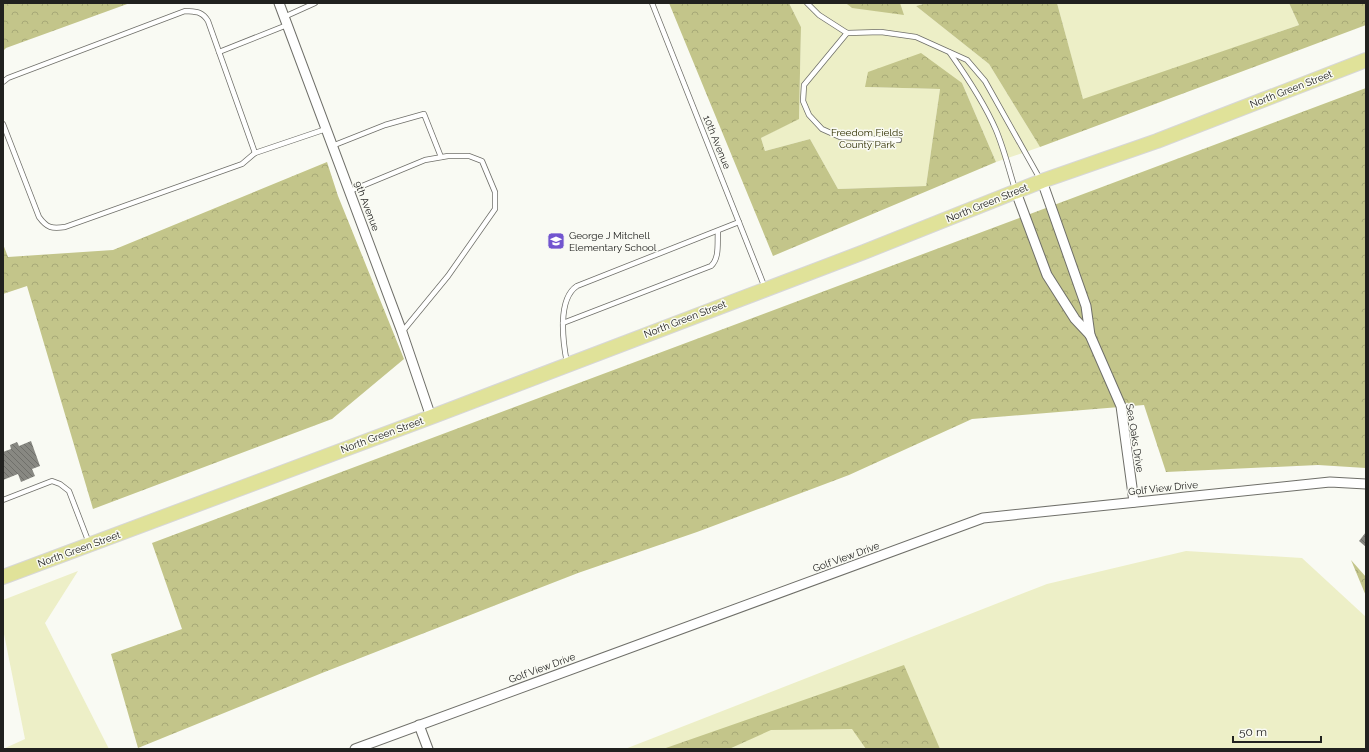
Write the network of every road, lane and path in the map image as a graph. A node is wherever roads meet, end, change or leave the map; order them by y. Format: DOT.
graph roads {
  1 [pos="279,3"];
  2 [pos="315,3"];
  3 [pos="652,3"];
  4 [pos="807,3"];
  5 [pos="286,21"];
  6 [pos="847,33"];
  7 [pos="219,52"];
  8 [pos="949,52"];
  9 [pos="1366,60"];
  10 [pos="3,82"];
  11 [pos="3,124"];
  12 [pos="326,129"];
  13 [pos="898,140"];
  14 [pos="332,146"];
  15 [pos="255,153"];
  16 [pos="441,157"];
  17 [pos="1042,181"];
  18 [pos="350,192"];
  19 [pos="1016,192"];
  20 [pos="739,222"];
  21 [pos="718,231"];
  22 [pos="765,288"];
  23 [pos="563,323"];
  24 [pos="402,332"];
  25 [pos="1090,335"];
  26 [pos="567,365"];
  27 [pos="431,417"];
  28 [pos="1366,484"];
  29 [pos="3,500"];
  30 [pos="1134,502"];
  31 [pos="90,544"];
  32 [pos="4,575"];
  33 [pos="419,725"];
  34 [pos="355,749"];
  35 [pos="428,749"];
  1 -- 5 [label="street, 9th Avenue"];
  2 -- 5 [label="lane"];
  3 -- 20 [label="lane, 10th Avenue"];
  4 -- 6 [label="lane"];
  5 -- 7 [label="lane"];
  5 -- 12 [label="street, 9th Avenue"];
  6 -- 8 [label="lane"];
  6 -- 13 [label="lane"];
  7 -- 10 [label="lane"];
  7 -- 15 [label="lane"];
  8 -- 17 [label="lane"];
  8 -- 19 [label="lane"];
  9 -- 17 [label="main road, North Green Street"];
  11 -- 15 [label="lane"];
  12 -- 14 [label="street, 9th Avenue"];
  12 -- 15 [label="lane"];
  14 -- 16 [label="lane"];
  14 -- 18 [label="street, 9th Avenue"];
  16 -- 18 [label="lane"];
  16 -- 24 [label="lane"];
  17 -- 19 [label="main road, North Green Street"];
  17 -- 25 [label="street, Sea Oaks Drive"];
  18 -- 24 [label="street, 9th Avenue"];
  19 -- 22 [label="main road, North Green Street"];
  19 -- 25 [label="street, Sea Oaks Drive"];
  20 -- 21 [label="lane"];
  20 -- 22 [label="lane, 10th Avenue"];
  21 -- 23 [label="lane"];
  21 -- 23 [label="lane"];
  22 -- 26 [label="main road, North Green Street"];
  23 -- 26 [label="lane"];
  24 -- 27 [label="street, 9th Avenue"];
  25 -- 30 [label="street, Sea Oaks Drive"];
  26 -- 27 [label="main road, North Green Street"];
  27 -- 31 [label="main road, North Green Street"];
  28 -- 30 [label="street, Golf View Drive"];
  29 -- 31 [label="lane"];
  30 -- 33 [label="street, Golf View Drive"];
  31 -- 32 [label="main road, North Green Street"];
  33 -- 34 [label="street, Golf View Drive"];
  33 -- 35 [label="street"];
}
